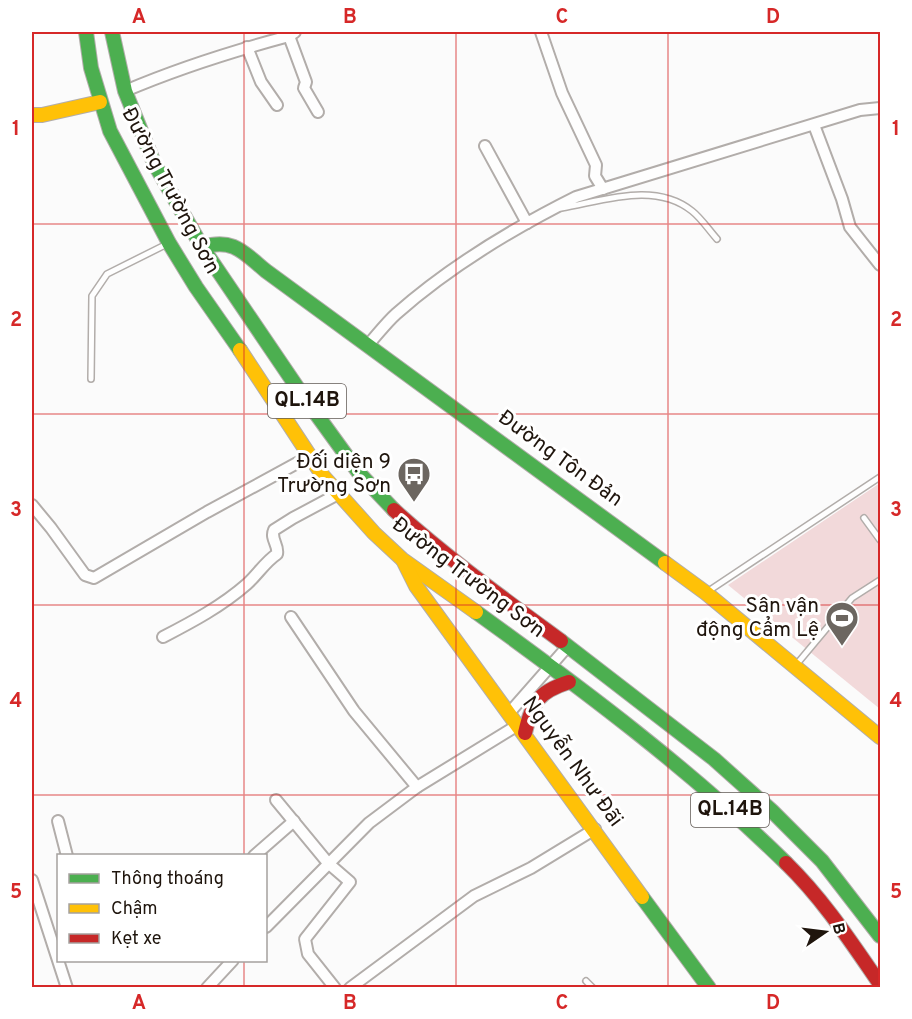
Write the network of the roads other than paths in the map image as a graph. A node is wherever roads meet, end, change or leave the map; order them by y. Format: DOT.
graph roads {
  1 [pos="86,32"];
  2 [pos="112,32"];
  3 [pos="541,32"];
  4 [pos="292,34"];
  5 [pos="247,47"];
  6 [pos="125,91"];
  7 [pos="100,102"];
  8 [pos="277,105"];
  9 [pos="880,108"];
  10 [pos="318,112"];
  11 [pos="32,115"];
  12 [pos="814,125"];
  13 [pos="485,146"];
  14 [pos="603,189"];
  15 [pos="551,210"];
  16 [pos="527,223"];
  17 [pos="717,239"];
  18 [pos="168,243"];
  19 [pos="202,247"];
  20 [pos="880,266"];
  21 [pos="368,345"];
  22 [pos="92,380"];
  23 [pos="310,456"];
  24 [pos="880,477"];
  25 [pos="338,494"];
  26 [pos="32,505"];
  27 [pos="864,518"];
  28 [pos="880,540"];
  29 [pos="403,561"];
  30 [pos="880,580"];
  31 [pos="706,592"];
  32 [pos="291,617"];
  33 [pos="163,638"];
  34 [pos="568,646"];
  35 [pos="550,666"];
  36 [pos="795,666"];
  37 [pos="569,682"];
  38 [pos="510,712"];
  39 [pos="522,729"];
  40 [pos="880,737"];
  41 [pos="417,787"];
  42 [pos="276,800"];
  43 [pos="58,821"];
  44 [pos="294,821"];
  45 [pos="595,829"];
  46 [pos="67,854"];
  47 [pos="255,854"];
  48 [pos="328,863"];
  49 [pos="32,880"];
  50 [pos="267,926"];
  51 [pos="880,936"];
  52 [pos="57,954"];
  53 [pos="60,962"];
  54 [pos="231,962"];
  55 [pos="586,981"];
  56 [pos="880,984"];
  57 [pos="68,987"];
  58 [pos="207,987"];
  59 [pos="335,987"];
  60 [pos="350,987"];
  61 [pos="593,987"];
  62 [pos="709,987"];
  1 -- 7 [label="main road, Đường Trường Sơn / QL.14B"];
  2 -- 6 [label="main road, Đường Trường Sơn / QL.14B"];
  3 -- 14 [label="street"];
  4 -- 5 [label="street, Đường Trường Sơn"];
  4 -- 10 [label="street, Đường Trường Sơn"];
  5 -- 6 [label="street, Đường Trường Sơn"];
  5 -- 8 [label="street"];
  6 -- 19 [label="main road, Đường Trường Sơn / QL.14B"];
  7 -- 11 [label="main road"];
  7 -- 18 [label="main road, Đường Trường Sơn / QL.14B"];
  9 -- 12 [label="street"];
  12 -- 14 [label="street"];
  12 -- 20 [label="street"];
  13 -- 16 [label="street"];
  14 -- 15 [label="street"];
  15 -- 16 [label="street"];
  15 -- 17 [label="lane"];
  16 -- 21 [label="street"];
  18 -- 22 [label="lane"];
  18 -- 23 [label="main road, Đường Trường Sơn / QL.14B"];
  19 -- 21 [label="main road, Đường Tôn Đản"];
  19 -- 34 [label="main road, Đường Trường Sơn / QL.14B"];
  21 -- 31 [label="main road, Đường Tôn Đản"];
  23 -- 25 [label="main road, Đường Trường Sơn / QL.14B"];
  23 -- 26 [label="street"];
  24 -- 31 [label="lane"];
  25 -- 29 [label="main road, Đường Trường Sơn / QL.14B"];
  25 -- 33 [label="street"];
  27 -- 28 [label="lane"];
  29 -- 35 [label="main road, Đường Trường Sơn / QL.14B"];
  29 -- 38 [label="main road, Nguyễn Như Đãi"];
  30 -- 36 [label="lane"];
  31 -- 36 [label="main road, Đường Tôn Đản"];
  32 -- 41 [label="street"];
  34 -- 35 [label="street"];
  34 -- 51 [label="main road, Đường Trường Sơn / QL.14B"];
  35 -- 37 [label="main road, Đường Trường Sơn / QL.14B"];
  35 -- 38 [label="street"];
  36 -- 40 [label="main road, Đường Tôn Đản"];
  37 -- 39 [label="main road"];
  37 -- 56 [label="main road, Đường Trường Sơn / QL.14B"];
  38 -- 39 [label="main road, Nguyễn Như Đãi"];
  39 -- 41 [label="street"];
  39 -- 45 [label="main road, Nguyễn Như Đãi"];
  41 -- 48 [label="street"];
  42 -- 44 [label="street"];
  43 -- 46 [label="street"];
  44 -- 47 [label="street"];
  44 -- 48 [label="street"];
  45 -- 60 [label="street"];
  45 -- 62 [label="main road, Nguyễn Như Đãi"];
  48 -- 50 [label="street"];
  48 -- 59 [label="street"];
  49 -- 52 [label="street"];
  53 -- 57 [label="street"];
  54 -- 58 [label="street"];
  55 -- 61 [label="lane"];
}
